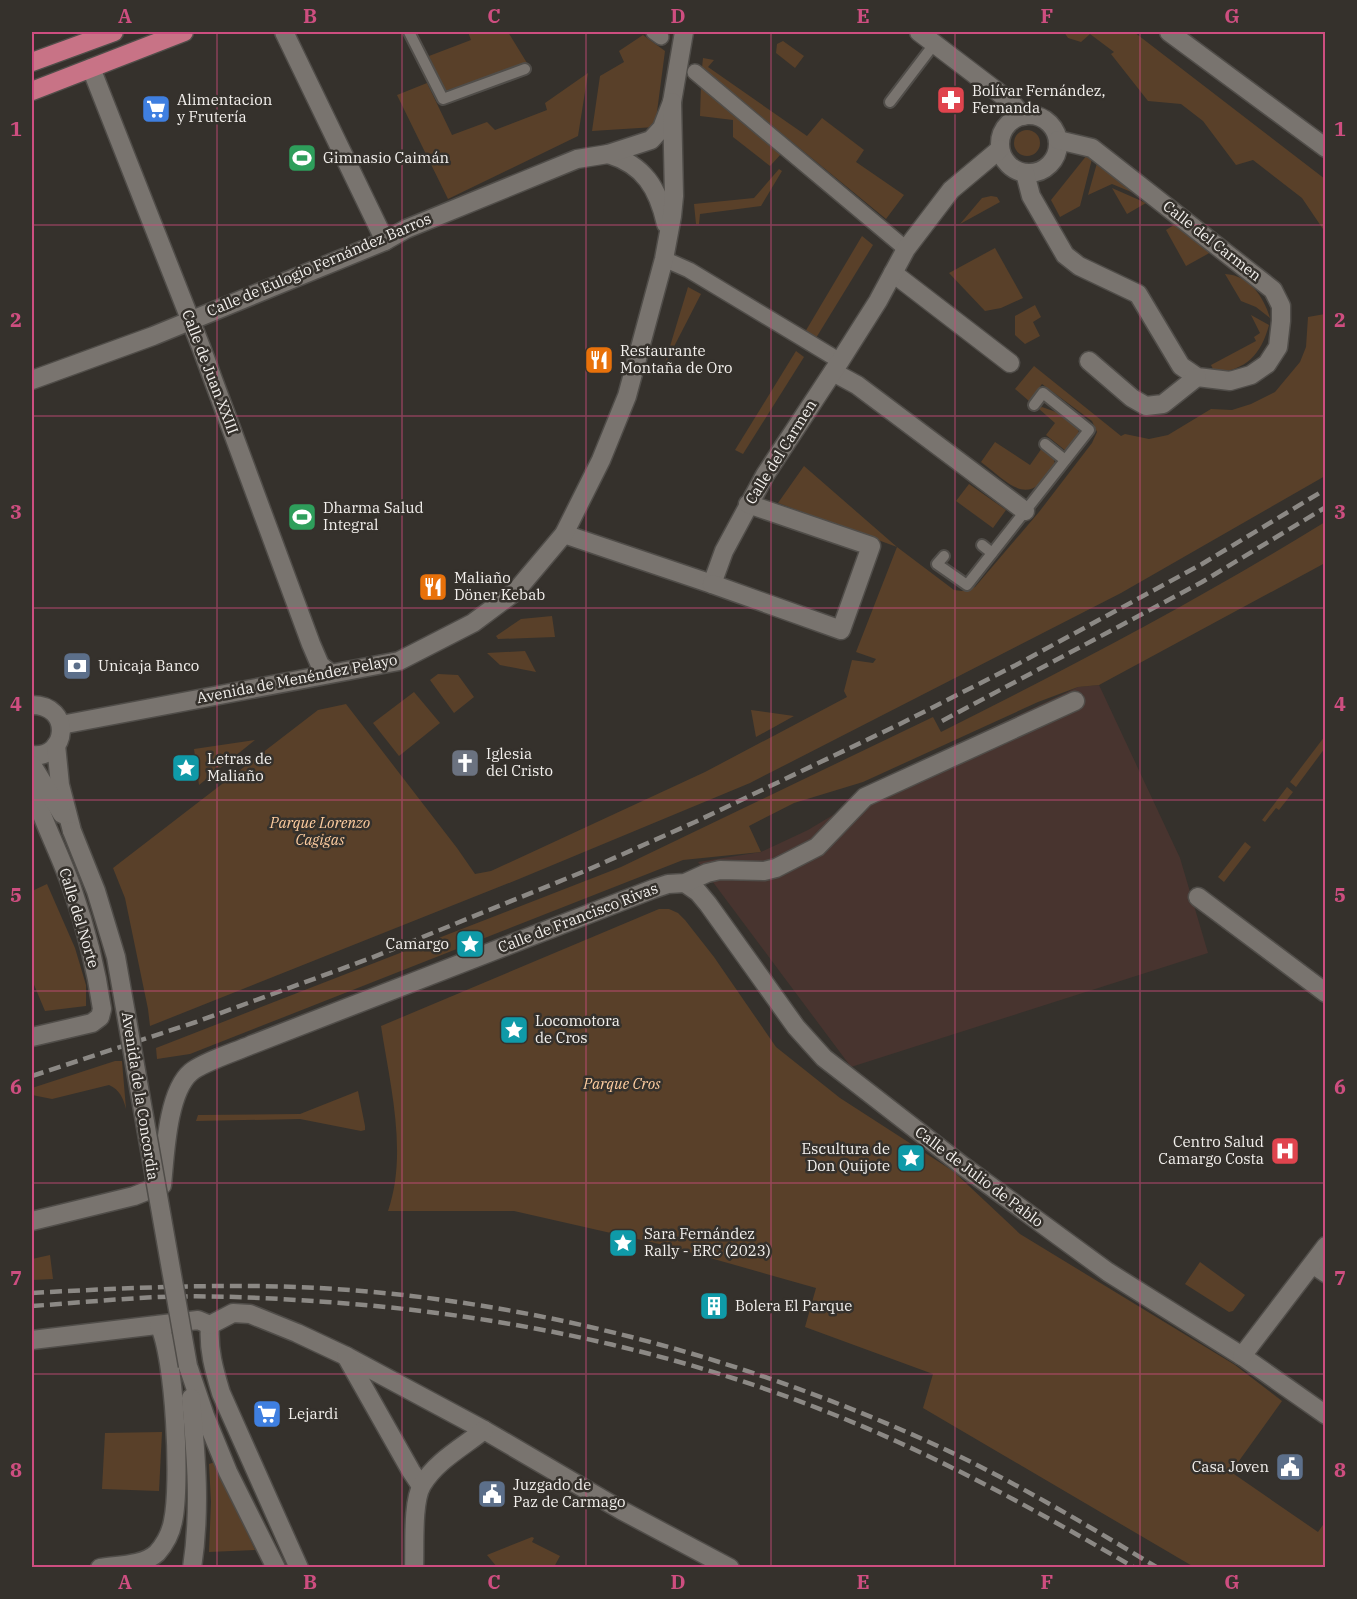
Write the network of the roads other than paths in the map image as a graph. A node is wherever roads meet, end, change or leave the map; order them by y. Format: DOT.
graph roads {
  1 [pos="114,32"];
  2 [pos="184,32"];
  3 [pos="284,32"];
  4 [pos="408,32"];
  5 [pos="684,32"];
  6 [pos="919,32"];
  7 [pos="1169,32"];
  8 [pos="939,38"];
  9 [pos="32,62"];
  10 [pos="91,68"];
  11 [pos="525,69"];
  12 [pos="695,72"];
  13 [pos="32,91"];
  14 [pos="672,102"];
  15 [pos="890,102"];
  16 [pos="1023,116"];
  17 [pos="1058,140"];
  18 [pos="1326,148"];
  19 [pos="1000,149"];
  20 [pos="608,154"];
  21 [pos="1025,173"];
  22 [pos="668,233"];
  23 [pos="385,241"];
  24 [pos="906,249"];
  25 [pos="664,259"];
  26 [pos="893,273"];
  27 [pos="190,320"];
  28 [pos="1089,361"];
  29 [pos="1010,363"];
  30 [pos="836,367"];
  31 [pos="1197,377"];
  32 [pos="32,380"];
  33 [pos="1034,405"];
  34 [pos="1045,444"];
  35 [pos="1065,460"];
  36 [pos="748,504"];
  37 [pos="1025,512"];
  38 [pos="564,534"];
  39 [pos="982,545"];
  40 [pos="992,553"];
  41 [pos="944,556"];
  42 [pos="712,584"];
  43 [pos="330,673"];
  44 [pos="1075,700"];
  45 [pos="32,705"];
  46 [pos="61,725"];
  47 [pos="56,746"];
  48 [pos="32,755"];
  49 [pos="32,765"];
  50 [pos="32,788"];
  51 [pos="72,831"];
  52 [pos="685,883"];
  53 [pos="1198,897"];
  54 [pos="1326,993"];
  55 [pos="32,1037"];
  56 [pos="32,1221"];
  57 [pos="1326,1246"];
  58 [pos="1318,1270"];
  59 [pos="159,1325"];
  60 [pos="210,1325"];
  61 [pos="32,1340"];
  62 [pos="345,1356"];
  63 [pos="1242,1356"];
  64 [pos="188,1366"];
  65 [pos="1326,1415"];
  66 [pos="484,1430"];
  67 [pos="421,1486"];
  68 [pos="100,1568"];
  69 [pos="192,1568"];
  70 [pos="276,1568"];
  71 [pos="299,1568"];
  72 [pos="414,1568"];
  73 [pos="730,1568"];
  1 -- 9 [label="main road"];
  2 -- 10 [label="main road"];
  3 -- 23 [label="street"];
  4 -- 11 [label="lane"];
  5 -- 14 [label="street"];
  6 -- 8 [label="street"];
  7 -- 18 [label="street"];
  8 -- 15 [label="lane"];
  8 -- 16 [label="street"];
  10 -- 13 [label="main road"];
  10 -- 27 [label="street, Calle de Juan XXIII"];
  12 -- 24 [label="street"];
  14 -- 20 [label="street, Calle de Eulogio Fernández Barros"];
  14 -- 22 [label="street, Avenida de Menéndez Pelayo"];
  16 -- 17 [label="street"];
  16 -- 19 [label="street"];
  17 -- 21 [label="street"];
  17 -- 31 [label="street, Calle del Carmen"];
  19 -- 21 [label="street"];
  19 -- 24 [label="street, Calle del Carmen"];
  20 -- 22 [label="street"];
  20 -- 23 [label="street, Calle de Eulogio Fernández Barros"];
  21 -- 31 [label="street"];
  22 -- 25 [label="street, Avenida de Menéndez Pelayo"];
  23 -- 27 [label="street, Calle de Eulogio Fernández Barros"];
  24 -- 26 [label="street, Calle del Carmen"];
  25 -- 30 [label="street"];
  25 -- 38 [label="street, Avenida de Menéndez Pelayo"];
  26 -- 29 [label="street"];
  26 -- 30 [label="street, Calle del Carmen"];
  27 -- 32 [label="street, Calle de Eulogio Fernández Barros"];
  27 -- 43 [label="street, Calle de Juan XXIII"];
  28 -- 31 [label="street"];
  30 -- 36 [label="street, Calle del Carmen"];
  30 -- 37 [label="street"];
  33 -- 35 [label="lane"];
  34 -- 35 [label="lane"];
  35 -- 37 [label="lane"];
  36 -- 42 [label="street, Calle del Carmen"];
  36 -- 42 [label="street"];
  37 -- 40 [label="lane"];
  38 -- 42 [label="street"];
  38 -- 43 [label="street, Avenida de Menéndez Pelayo"];
  39 -- 40 [label="lane"];
  40 -- 41 [label="lane"];
  43 -- 46 [label="street, Avenida de Menéndez Pelayo"];
  44 -- 52 [label="street, Calle de Francisco Rivas"];
  45 -- 46 [label="street"];
  46 -- 47 [label="street, Avenida de la Concordia"];
  47 -- 48 [label="street"];
  47 -- 51 [label="street, Avenida de la Concordia"];
  49 -- 51 [label="street, Avenida de la Concordia"];
  50 -- 55 [label="street, Calle del Norte"];
  51 -- 64 [label="street, Avenida de la Concordia, bridge"];
  52 -- 56 [label="street, Calle de Francisco Rivas"];
  52 -- 63 [label="street, Calle de Julio de Pablo"];
  53 -- 54 [label="street"];
  57 -- 58 [label="street"];
  58 -- 63 [label="street"];
  59 -- 60 [label="street"];
  59 -- 61 [label="street"];
  59 -- 68 [label="street"];
  60 -- 62 [label="street"];
  60 -- 71 [label="street"];
  62 -- 66 [label="street"];
  62 -- 67 [label="street"];
  63 -- 65 [label="street, Calle de Julio de Pablo"];
  64 -- 69 [label="street, Avenida de la Concordia"];
  64 -- 70 [label="street, Avenida de la Concordia"];
  66 -- 67 [label="street"];
  66 -- 73 [label="street"];
  67 -- 72 [label="street"];
}
